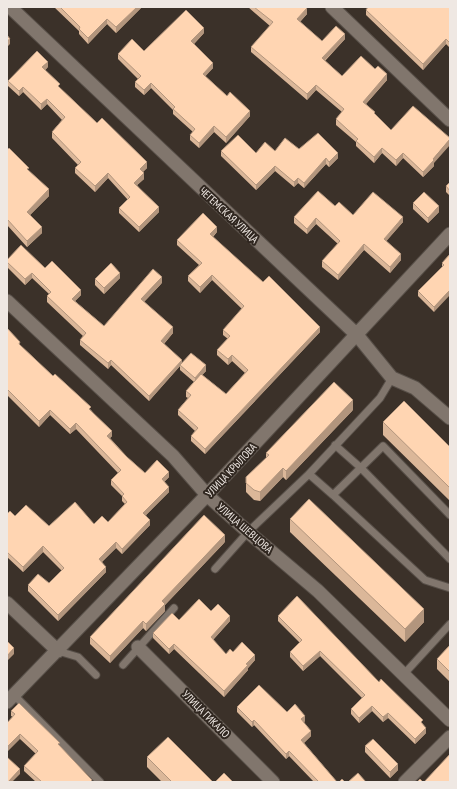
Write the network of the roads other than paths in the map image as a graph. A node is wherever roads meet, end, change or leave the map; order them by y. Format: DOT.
graph roads {
  1 [pos="10,7"];
  2 [pos="332,7"];
  3 [pos="450,120"];
  4 [pos="450,234"];
  5 [pos="7,301"];
  6 [pos="357,335"];
  7 [pos="392,378"];
  8 [pos="450,418"];
  9 [pos="335,445"];
  10 [pos="361,468"];
  11 [pos="309,474"];
  12 [pos="207,495"];
  13 [pos="333,495"];
  14 [pos="450,515"];
  15 [pos="248,532"];
  16 [pos="450,559"];
  17 [pos="215,569"];
  18 [pos="450,588"];
  19 [pos="7,603"];
  20 [pos="174,608"];
  21 [pos="450,624"];
  22 [pos="138,647"];
  23 [pos="58,651"];
  24 [pos="123,665"];
  25 [pos="404,674"];
  26 [pos="96,676"];
  27 [pos="10,698"];
  28 [pos="450,720"];
  29 [pos="450,737"];
  30 [pos="100,782"];
  31 [pos="273,782"];
  32 [pos="405,782"];
  1 -- 6 [label="street, ЧЕГЕМСКАЯ УЛИЦА"];
  2 -- 3 [label="street"];
  4 -- 6 [label="street, УЛИЦА КРЫЛОВА"];
  5 -- 12 [label="street, УЛИЦА ШЕВЦОВА"];
  6 -- 7 [label="street, ЧЕГЕМСКАЯ УЛИЦА"];
  6 -- 12 [label="street, УЛИЦА КРЫЛОВА"];
  7 -- 8 [label="street, ЧЕГЕМСКАЯ УЛИЦА"];
  7 -- 9 [label="lane"];
  9 -- 10 [label="lane"];
  9 -- 11 [label="lane"];
  10 -- 13 [label="lane"];
  10 -- 14 [label="lane"];
  10 -- 16 [label="lane"];
  11 -- 13 [label="lane"];
  11 -- 15 [label="lane"];
  12 -- 15 [label="street, УЛИЦА ШЕВЦОВА"];
  12 -- 23 [label="street, УЛИЦА КРЫЛОВА"];
  13 -- 18 [label="lane"];
  15 -- 17 [label="lane"];
  15 -- 25 [label="street, УЛИЦА ШЕВЦОВА"];
  19 -- 23 [label="street"];
  20 -- 22 [label="lane"];
  21 -- 25 [label="lane"];
  22 -- 24 [label="lane"];
  22 -- 31 [label="street, УЛИЦА ГИКАЛО"];
  23 -- 26 [label="lane"];
  23 -- 27 [label="street, УЛИЦА КРЫЛОВА"];
  25 -- 28 [label="street, УЛИЦА ШЕВЦОВА"];
  27 -- 30 [label="lane"];
  29 -- 32 [label="street"];
}
